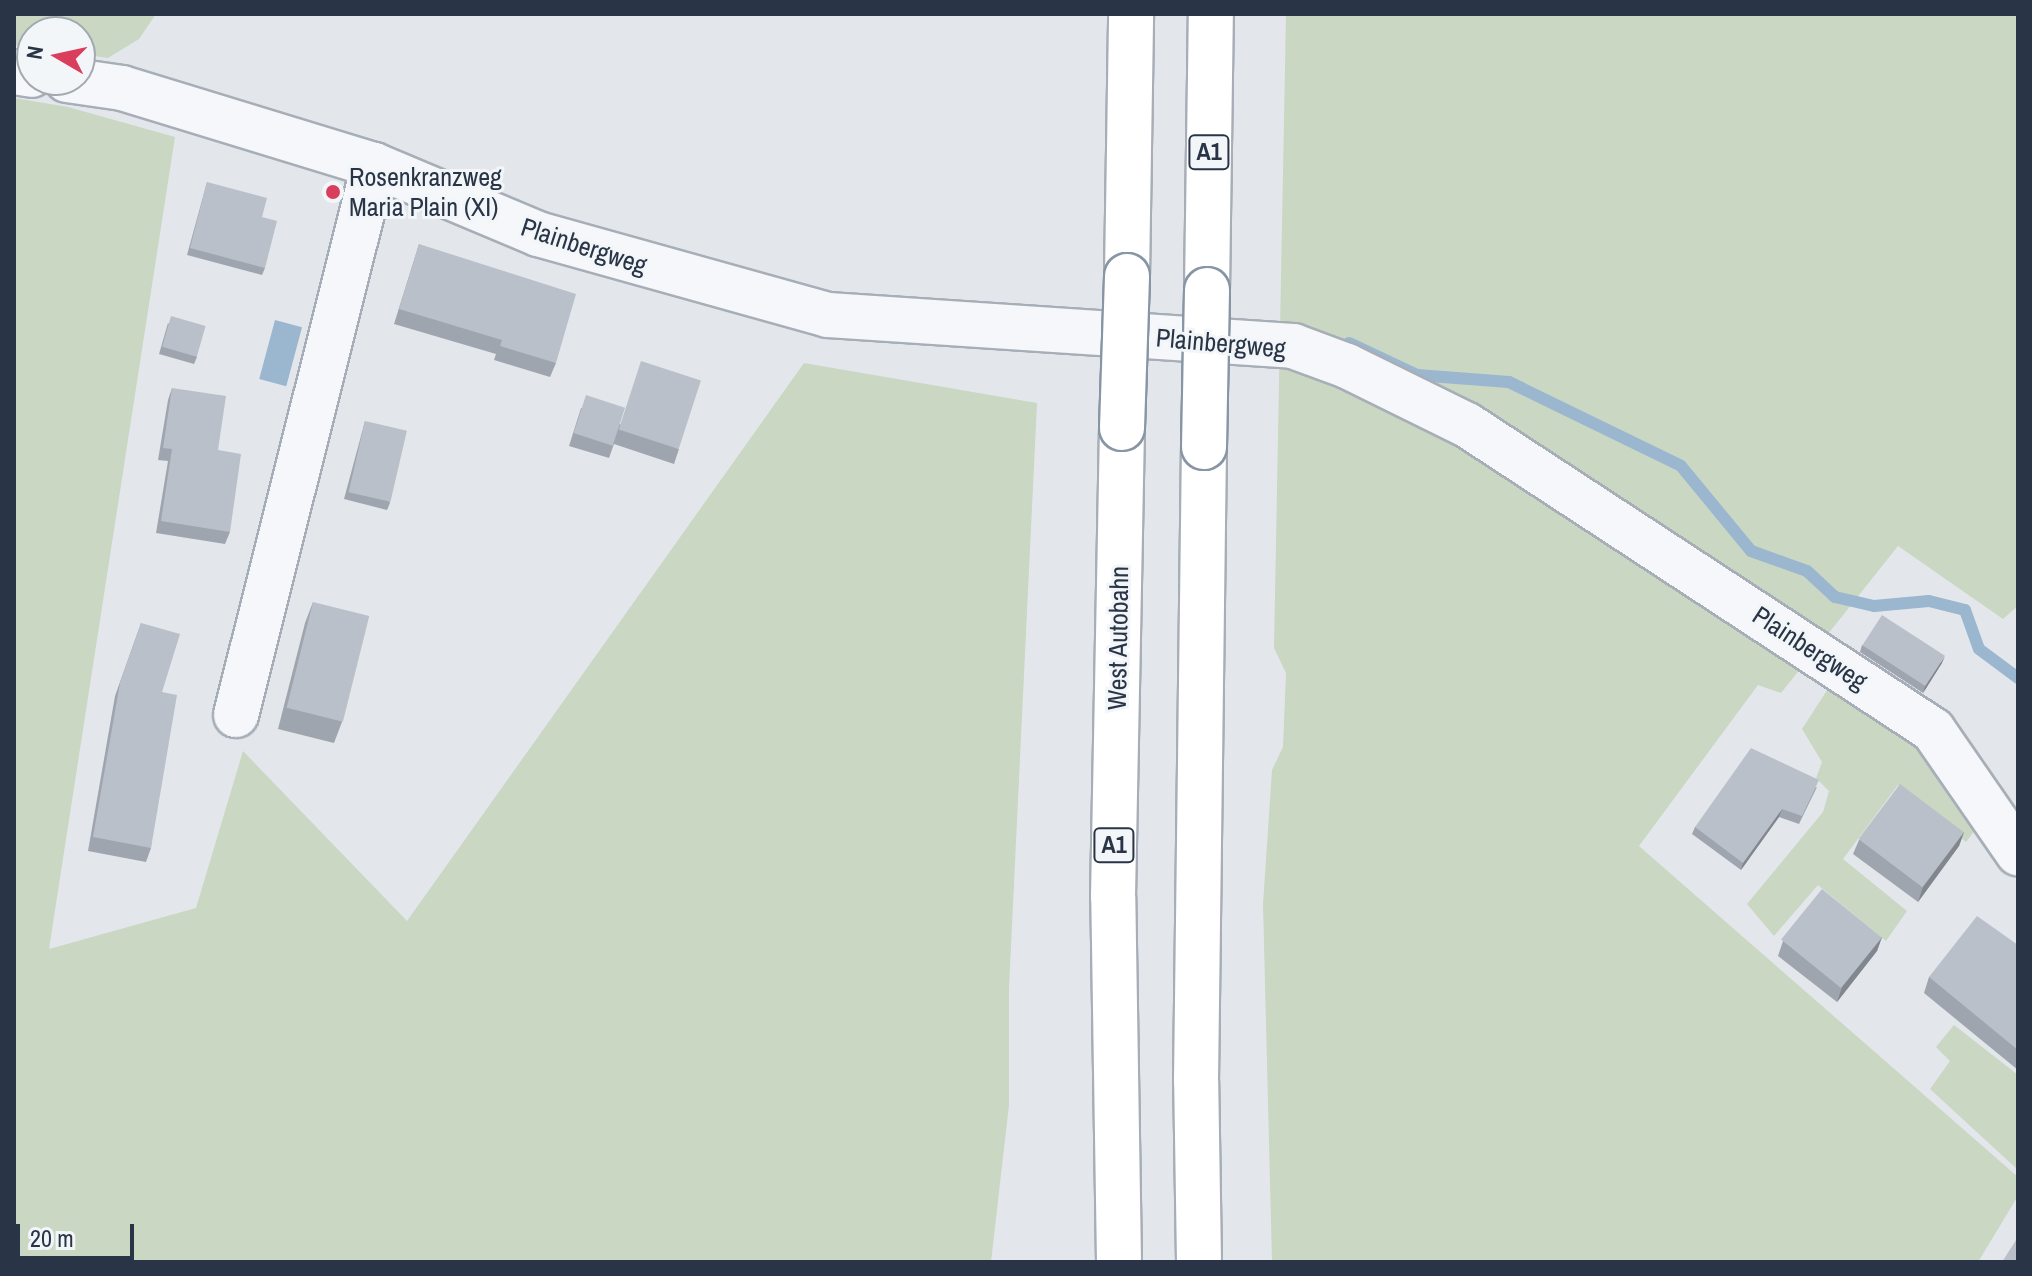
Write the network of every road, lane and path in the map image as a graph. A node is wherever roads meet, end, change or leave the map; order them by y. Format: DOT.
graph roads {
  1 [pos="1131,14"];
  2 [pos="1211,14"];
  3 [pos="96,84"];
  4 [pos="374,165"];
  5 [pos="236,715"];
  6 [pos="2018,853"];
  7 [pos="1119,1262"];
  8 [pos="1199,1262"];
  1 -- 7 [label="highway, West Autobahn / A1, bridge"];
  2 -- 8 [label="highway, A1, bridge"];
  3 -- 4 [label="street, Plainbergweg"];
  4 -- 5 [label="street"];
  4 -- 6 [label="street, Plainbergweg"];
}
